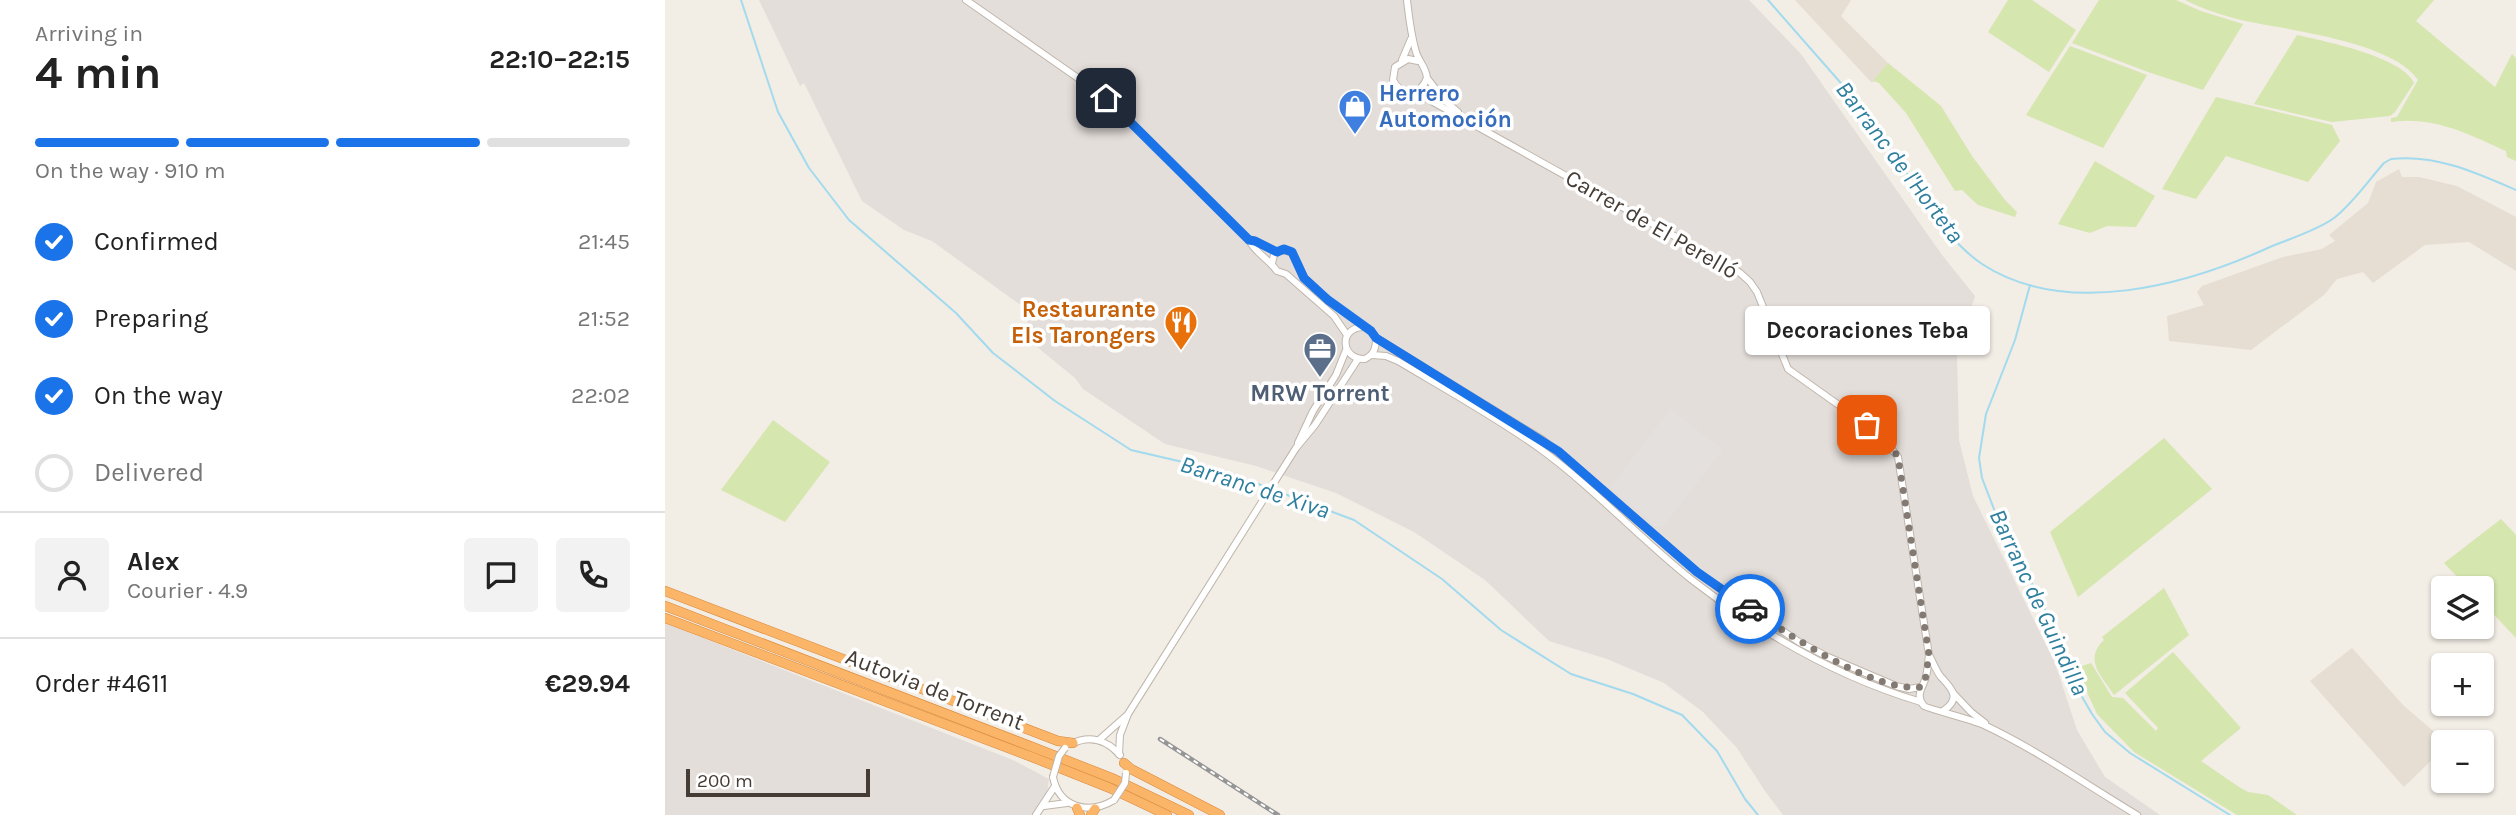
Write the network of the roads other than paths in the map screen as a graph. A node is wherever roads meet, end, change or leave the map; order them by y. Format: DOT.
graph roads {
  1 [pos="966,0"];
  2 [pos="1407,0"];
  3 [pos="1411,37"];
  4 [pos="1402,60"];
  5 [pos="1418,61"];
  6 [pos="1427,78"];
  7 [pos="1415,92"];
  8 [pos="1465,118"];
  9 [pos="1249,240"];
  10 [pos="1277,252"];
  11 [pos="1272,263"];
  12 [pos="1296,265"];
  13 [pos="1286,274"];
  14 [pos="1363,327"];
  15 [pos="1347,335"];
  16 [pos="1376,338"];
  17 [pos="1346,350"];
  18 [pos="1372,355"];
  19 [pos="1357,359"];
  20 [pos="1296,448"];
  21 [pos="665,591"];
  22 [pos="665,606"];
  23 [pos="665,618"];
  24 [pos="1929,655"];
  25 [pos="1942,678"];
  26 [pos="1923,684"];
  27 [pos="1954,693"];
  28 [pos="1921,702"];
  29 [pos="1943,710"];
  30 [pos="1128,714"];
  31 [pos="932,721"];
  32 [pos="1995,731"];
  33 [pos="1100,740"];
  34 [pos="1069,745"];
  35 [pos="1123,763"];
  36 [pos="1055,786"];
  37 [pos="1067,803"];
  38 [pos="1044,806"];
  39 [pos="1079,812"];
  40 [pos="1093,812"];
  41 [pos="1036,815"];
  42 [pos="1154,815"];
  43 [pos="1167,815"];
  44 [pos="1189,815"];
  45 [pos="1220,815"];
  46 [pos="2137,815"];
  1 -- 9 [label="street"];
  2 -- 3 [label="street"];
  3 -- 4 [label="street"];
  3 -- 5 [label="street"];
  4 -- 5 [label="street"];
  4 -- 7 [label="street"];
  5 -- 6 [label="street"];
  6 -- 7 [label="street"];
  6 -- 8 [label="street, Carrer de El Perelló"];
  7 -- 8 [label="street, Carrer de El Perelló"];
  8 -- 24 [label="street, Carrer de El Perelló"];
  9 -- 10 [label="street"];
  9 -- 11 [label="street"];
  10 -- 11 [label="street"];
  10 -- 12 [label="street"];
  11 -- 13 [label="street"];
  12 -- 13 [label="street"];
  12 -- 14 [label="street"];
  13 -- 15 [label="street"];
  14 -- 15 [label="street"];
  14 -- 16 [label="street"];
  15 -- 17 [label="street"];
  16 -- 18 [label="street"];
  16 -- 26 [label="street"];
  17 -- 19 [label="street"];
  17 -- 20 [label="street"];
  18 -- 19 [label="street"];
  18 -- 28 [label="street"];
  19 -- 20 [label="street"];
  20 -- 30 [label="street"];
  21 -- 34 [label="highway"];
  22 -- 44 [label="highway, Autovia de Torrent"];
  23 -- 31 [label="highway, Autovia de Torrent"];
  24 -- 25 [label="street"];
  24 -- 26 [label="street"];
  25 -- 26 [label="street"];
  25 -- 27 [label="street"];
  26 -- 28 [label="street"];
  27 -- 29 [label="street"];
  27 -- 32 [label="street"];
  28 -- 29 [label="street"];
  29 -- 32 [label="street"];
  30 -- 33 [label="street"];
  30 -- 35 [label="street"];
  31 -- 42 [label="highway"];
  31 -- 43 [label="highway, Autovia de Torrent"];
  32 -- 46 [label="street"];
  33 -- 34 [label="street"];
  33 -- 35 [label="street"];
  34 -- 36 [label="street, bridge"];
  35 -- 40 [label="street, bridge"];
  35 -- 45 [label="highway"];
  36 -- 37 [label="street"];
  36 -- 38 [label="street"];
  37 -- 38 [label="street"];
  37 -- 39 [label="street"];
  38 -- 41 [label="street"];
  39 -- 40 [label="street"];
}
